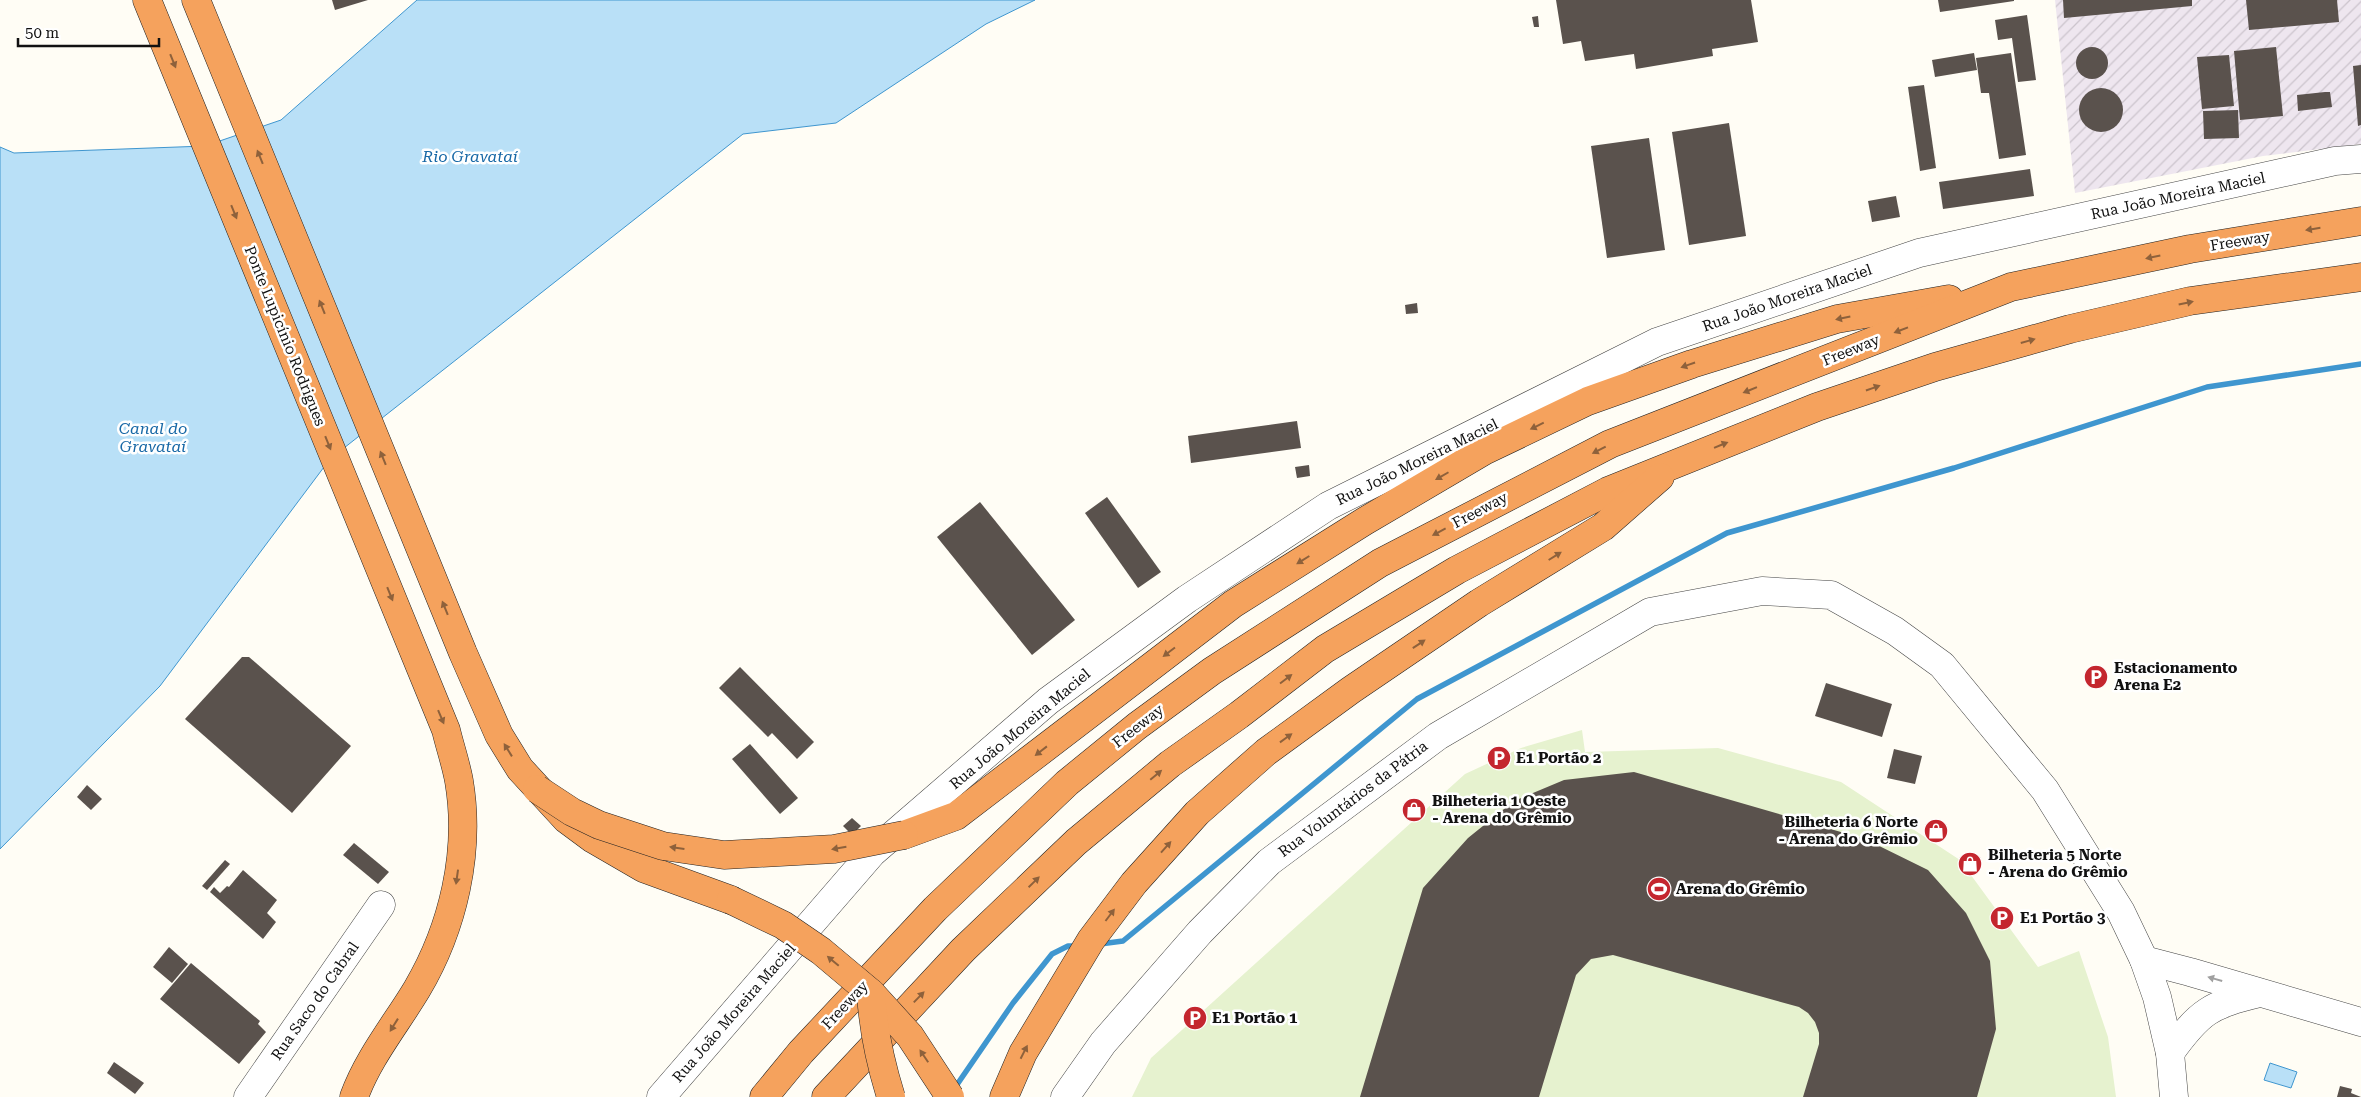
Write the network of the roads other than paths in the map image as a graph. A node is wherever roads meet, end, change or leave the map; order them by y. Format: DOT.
graph roads {
  1 [pos="148,0"];
  2 [pos="196,0"];
  3 [pos="2361,159"];
  4 [pos="2361,221"];
  5 [pos="2361,277"];
  6 [pos="2012,287"];
  7 [pos="1675,464"];
  8 [pos="537,789"];
  9 [pos="381,905"];
  10 [pos="2144,960"];
  11 [pos="2261,992"];
  12 [pos="871,993"];
  13 [pos="2361,1022"];
  14 [pos="1102,1043"];
  15 [pos="2170,1054"];
  16 [pos="248,1097"];
  17 [pos="354,1097"];
  18 [pos="660,1097"];
  19 [pos="764,1097"];
  20 [pos="826,1097"];
  21 [pos="891,1097"];
  22 [pos="950,1097"];
  23 [pos="1004,1097"];
  24 [pos="1066,1097"];
  25 [pos="1082,1097"];
  26 [pos="2174,1097"];
  1 -- 17 [label="highway, Ponte Lupicínio Rodrigues, one-way"];
  8 -- 2 [label="highway, one-way"];
  3 -- 18 [label="street, Rua João Moreira Maciel"];
  4 -- 6 [label="highway, Freeway, one-way"];
  7 -- 5 [label="highway, one-way"];
  6 -- 8 [label="highway, one-way, bridge"];
  6 -- 19 [label="highway, Freeway, one-way"];
  20 -- 7 [label="highway, one-way"];
  23 -- 7 [label="highway, one-way"];
  12 -- 8 [label="highway, one-way, bridge"];
  9 -- 16 [label="street, Rua Saco do Cabral"];
  11 -- 10 [label="street, one-way"];
  10 -- 14 [label="street, Rua Voluntários da Pátria"];
  10 -- 15 [label="street, Rua Voluntários da Pátria"];
  11 -- 13 [label="street"];
  11 -- 15 [label="street"];
  12 -- 21 [label="highway, bridge"];
  22 -- 12 [label="highway, one-way, bridge"];
  14 -- 24 [label="street, Rua Voluntários da Pátria"];
  14 -- 25 [label="street, Rua Voluntários da Pátria"];
  15 -- 26 [label="street, Rua Voluntários da Pátria"];
}
